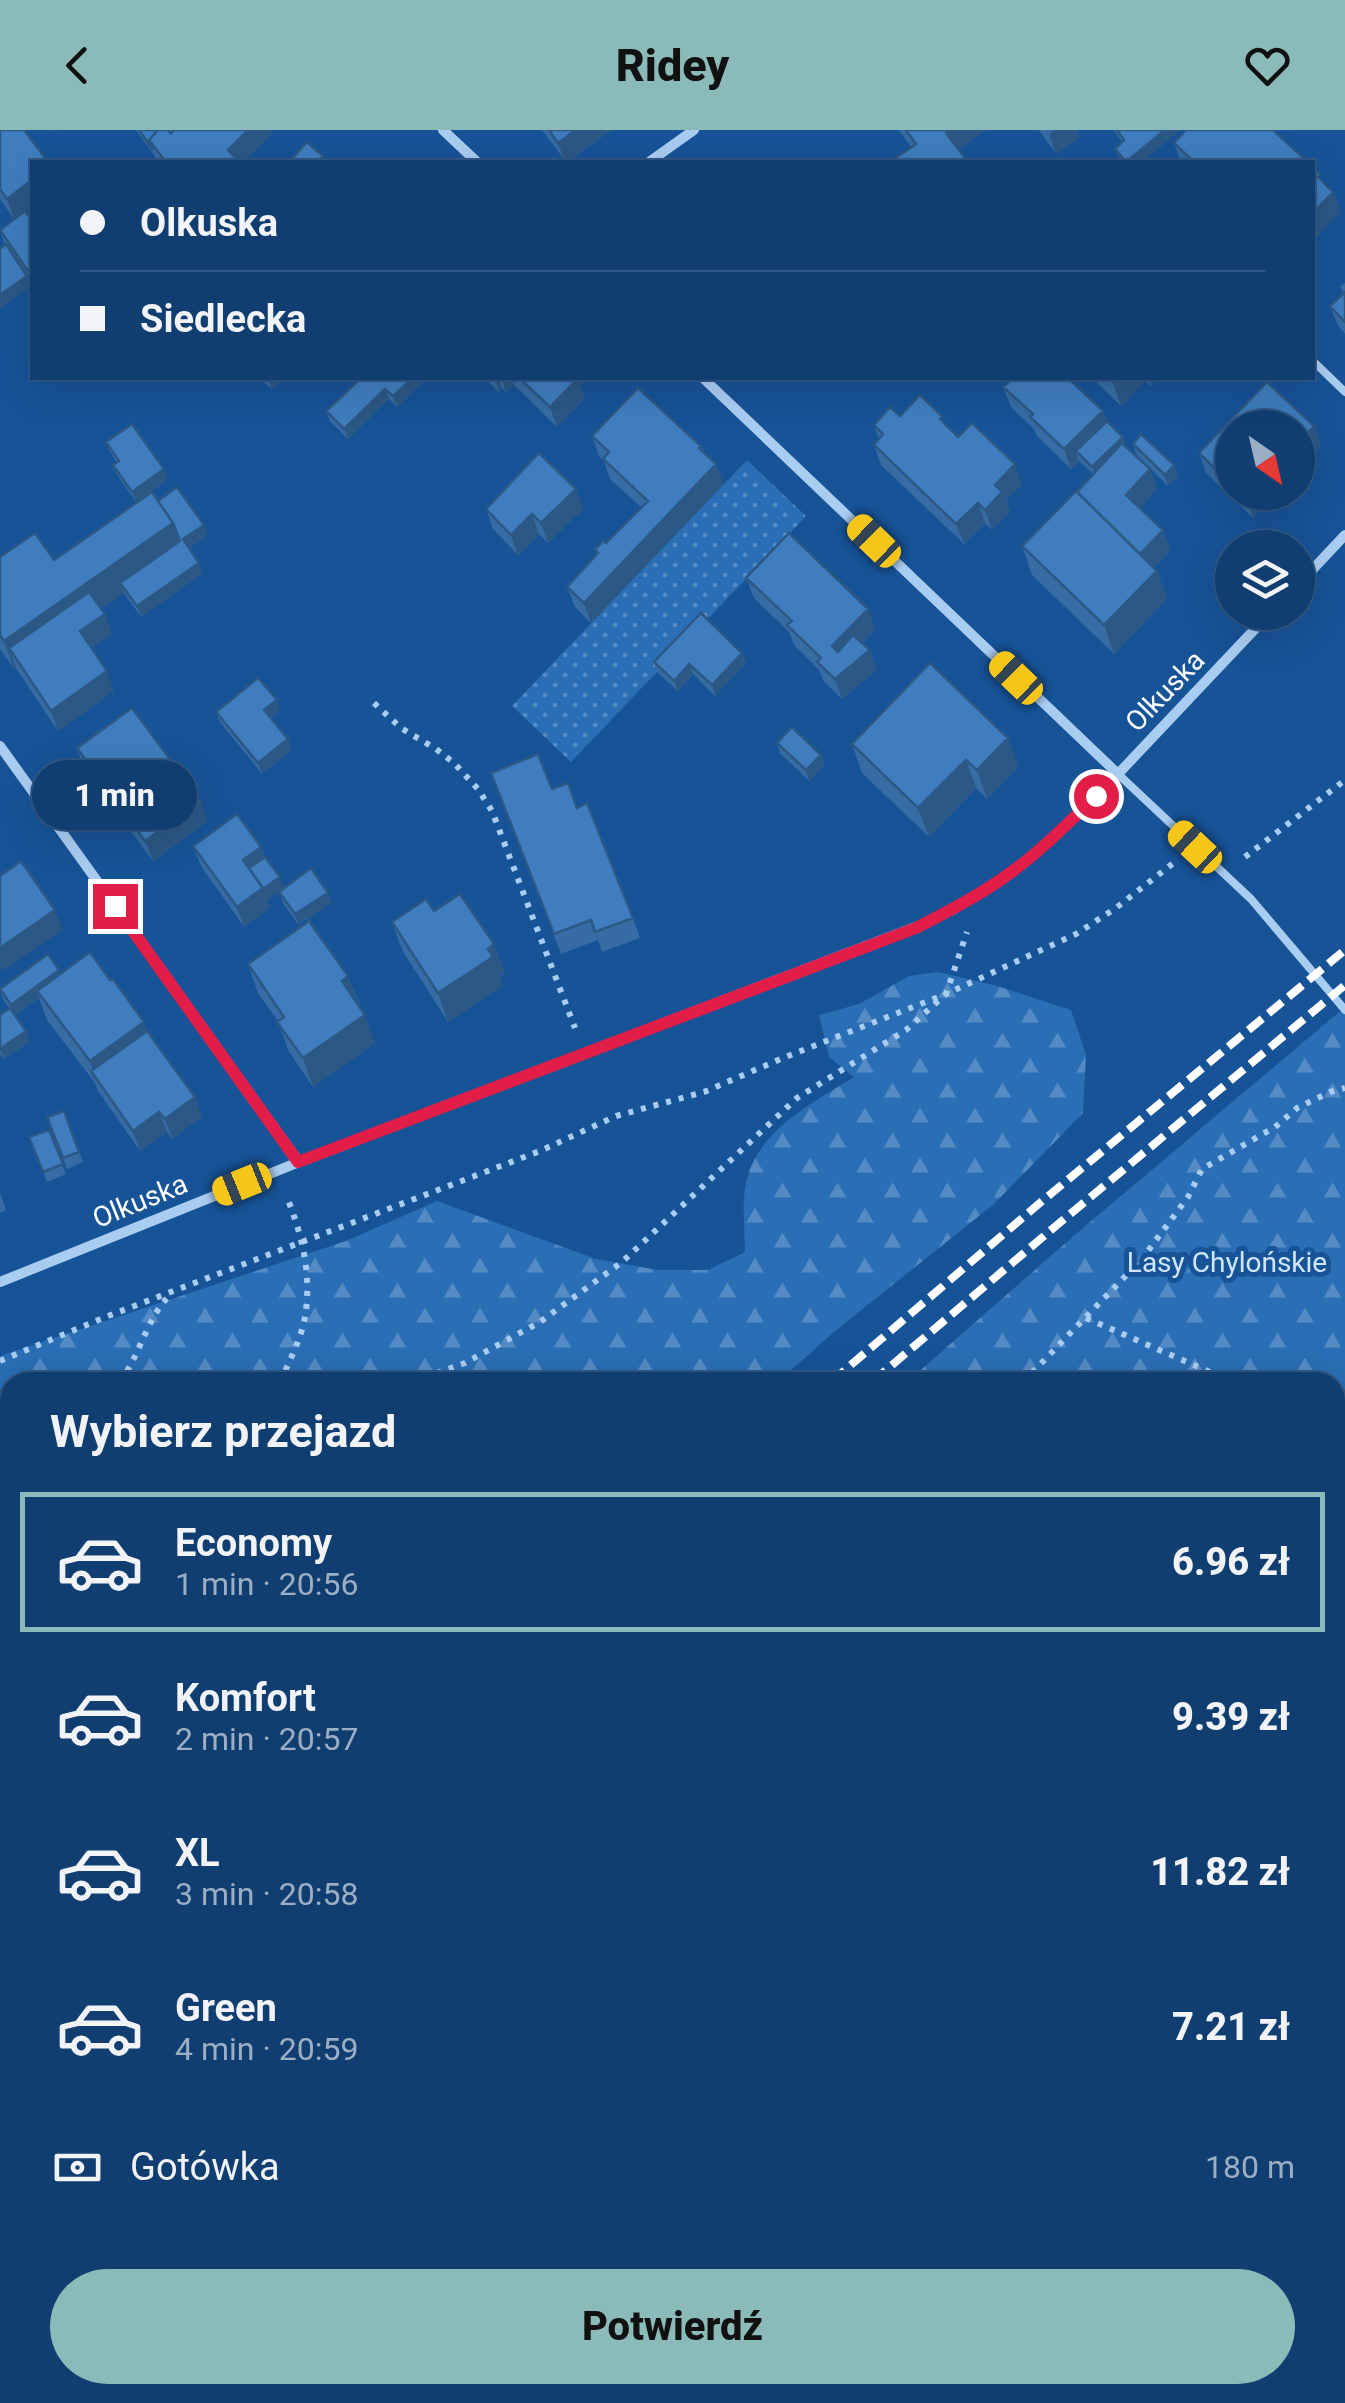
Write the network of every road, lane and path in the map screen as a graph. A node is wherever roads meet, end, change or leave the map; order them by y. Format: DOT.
graph roads {
  1 [pos="443,130"];
  2 [pos="694,130"];
  3 [pos="475,160"];
  4 [pos="652,160"];
  5 [pos="1315,363"];
  6 [pos="705,380"];
  7 [pos="1345,392"];
  8 [pos="1345,535"];
  9 [pos="1315,567"];
  10 [pos="1254,630"];
  11 [pos="374,703"];
  12 [pos="0,746"];
  13 [pos="1118,774"];
  14 [pos="1345,780"];
  15 [pos="1195,847"];
  16 [pos="1224,873"];
  17 [pos="966,902"];
  18 [pos="946,994"];
  19 [pos="1345,1010"];
  20 [pos="584,1052"];
  21 [pos="1345,1088"];
  22 [pos="298,1162"];
  23 [pos="286,1196"];
  24 [pos="303,1243"];
  25 [pos="0,1282"];
  26 [pos="174,1292"];
  27 [pos="1086,1318"];
  28 [pos="0,1361"];
  29 [pos="126,1372"];
  30 [pos="284,1372"];
  31 [pos="440,1372"];
  32 [pos="1033,1372"];
  33 [pos="1210,1372"];
  1 -- 3 [label="street"];
  2 -- 4 [label="street"];
  5 -- 7 [label="lane"];
  6 -- 13 [label="street"];
  8 -- 9 [label="street"];
  10 -- 13 [label="street, Olkuska"];
  11 -- 20 [label="path"];
  12 -- 22 [label="street"];
  13 -- 15 [label="lane"];
  13 -- 17 [label="street, Olkuska"];
  14 -- 16 [label="path"];
  15 -- 16 [label="lane"];
  15 -- 18 [label="path"];
  16 -- 19 [label="lane"];
  17 -- 18 [label="path"];
  17 -- 20 [label="street, Olkuska"];
  18 -- 24 [label="path"];
  18 -- 31 [label="path"];
  20 -- 22 [label="street, Olkuska"];
  21 -- 27 [label="path"];
  22 -- 25 [label="street, Olkuska"];
  23 -- 24 [label="path"];
  24 -- 26 [label="path"];
  24 -- 30 [label="path"];
  26 -- 28 [label="path"];
  26 -- 29 [label="path"];
  27 -- 32 [label="path"];
  27 -- 33 [label="path"];
}
